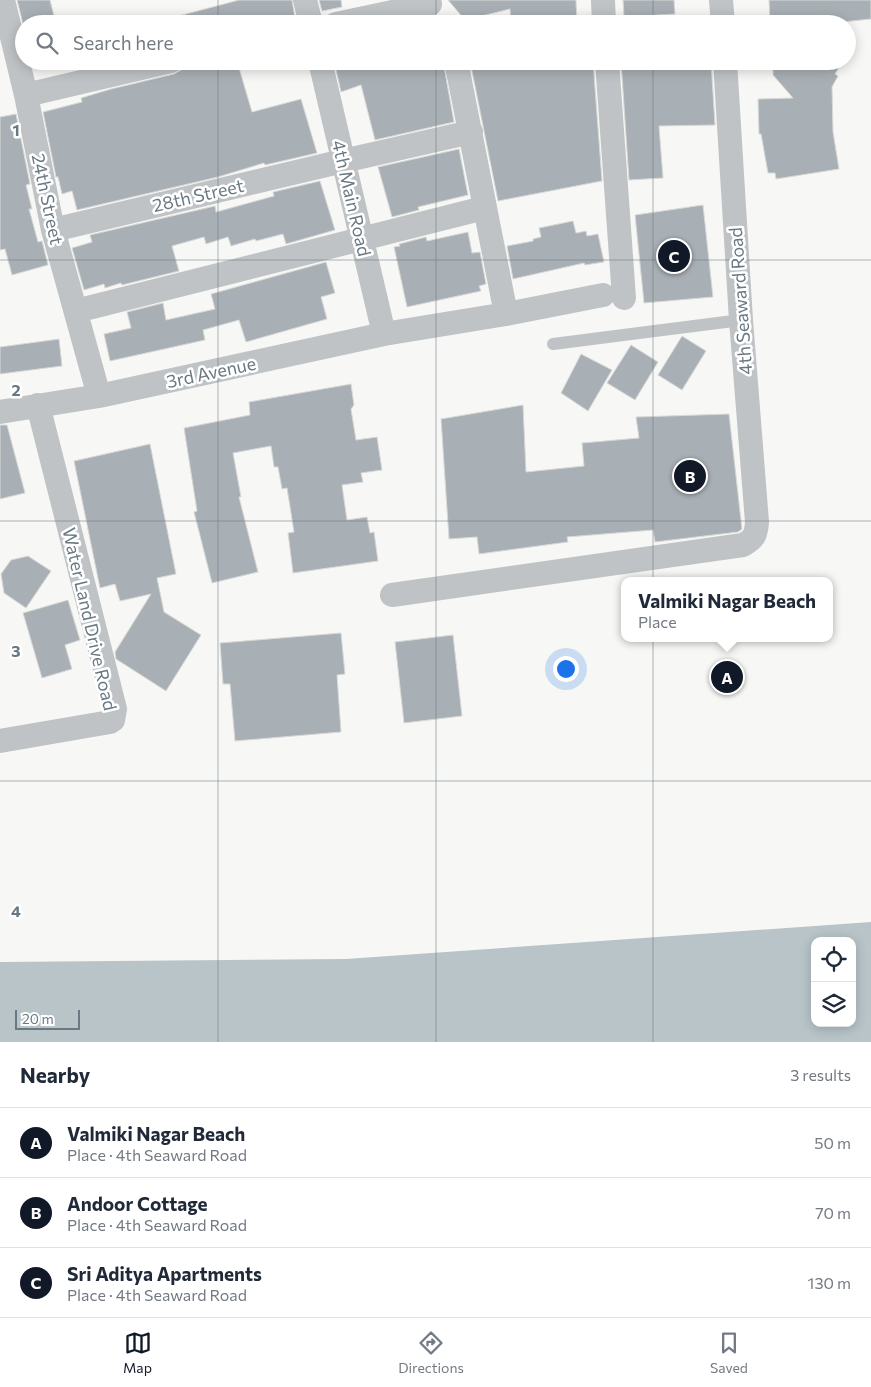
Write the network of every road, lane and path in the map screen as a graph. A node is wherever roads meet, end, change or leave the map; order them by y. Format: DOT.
graph roads {
  1 [pos="2,0"];
  2 [pos="305,0"];
  3 [pos="603,0"];
  4 [pos="721,0"];
  5 [pos="430,4"];
  6 [pos="309,15"];
  7 [pos="378,15"];
  8 [pos="604,15"];
  9 [pos="722,15"];
  10 [pos="15,51"];
  11 [pos="20,70"];
  12 [pos="131,70"];
  13 [pos="322,70"];
  14 [pos="458,70"];
  15 [pos="607,70"];
  16 [pos="726,70"];
  17 [pos="26,94"];
  18 [pos="471,132"];
  19 [pos="343,160"];
  20 [pos="484,208"];
  21 [pos="53,230"];
  22 [pos="361,238"];
  23 [pos="76,312"];
  24 [pos="506,314"];
  25 [pos="741,320"];
  26 [pos="384,334"];
  27 [pos="552,344"];
  28 [pos="98,396"];
  29 [pos="38,406"];
  30 [pos="0,412"];
  31 [pos="392,595"];
  32 [pos="0,741"];
  1 -- 10 [label="street, 24th Street"];
  2 -- 6 [label="street"];
  3 -- 8 [label="street"];
  4 -- 9 [label="street"];
  5 -- 7 [label="street"];
  11 -- 17 [label="street, 24th Street"];
  12 -- 17 [label="street"];
  13 -- 19 [label="street, 4th Main Road"];
  14 -- 18 [label="street"];
  15 -- 24 [label="street, 3rd Avenue"];
  16 -- 25 [label="street, 4th Seaward Road"];
  17 -- 21 [label="street, 24th Street"];
  18 -- 19 [label="street, 28th Street"];
  18 -- 20 [label="street"];
  19 -- 21 [label="street, 28th Street"];
  19 -- 22 [label="street, 4th Main Road"];
  20 -- 22 [label="street"];
  20 -- 24 [label="street"];
  21 -- 23 [label="street, 24th Street"];
  22 -- 23 [label="street"];
  22 -- 26 [label="street, 4th Main Road"];
  23 -- 28 [label="street, 24th Street"];
  24 -- 26 [label="street, 3rd Avenue"];
  25 -- 27 [label="lane"];
  25 -- 31 [label="street, 4th Seaward Road"];
  26 -- 28 [label="street, 3rd Avenue"];
  28 -- 29 [label="street, 3rd Avenue"];
  29 -- 30 [label="street, 3rd Avenue"];
  29 -- 32 [label="street, Water Land Drive Road"];
}
